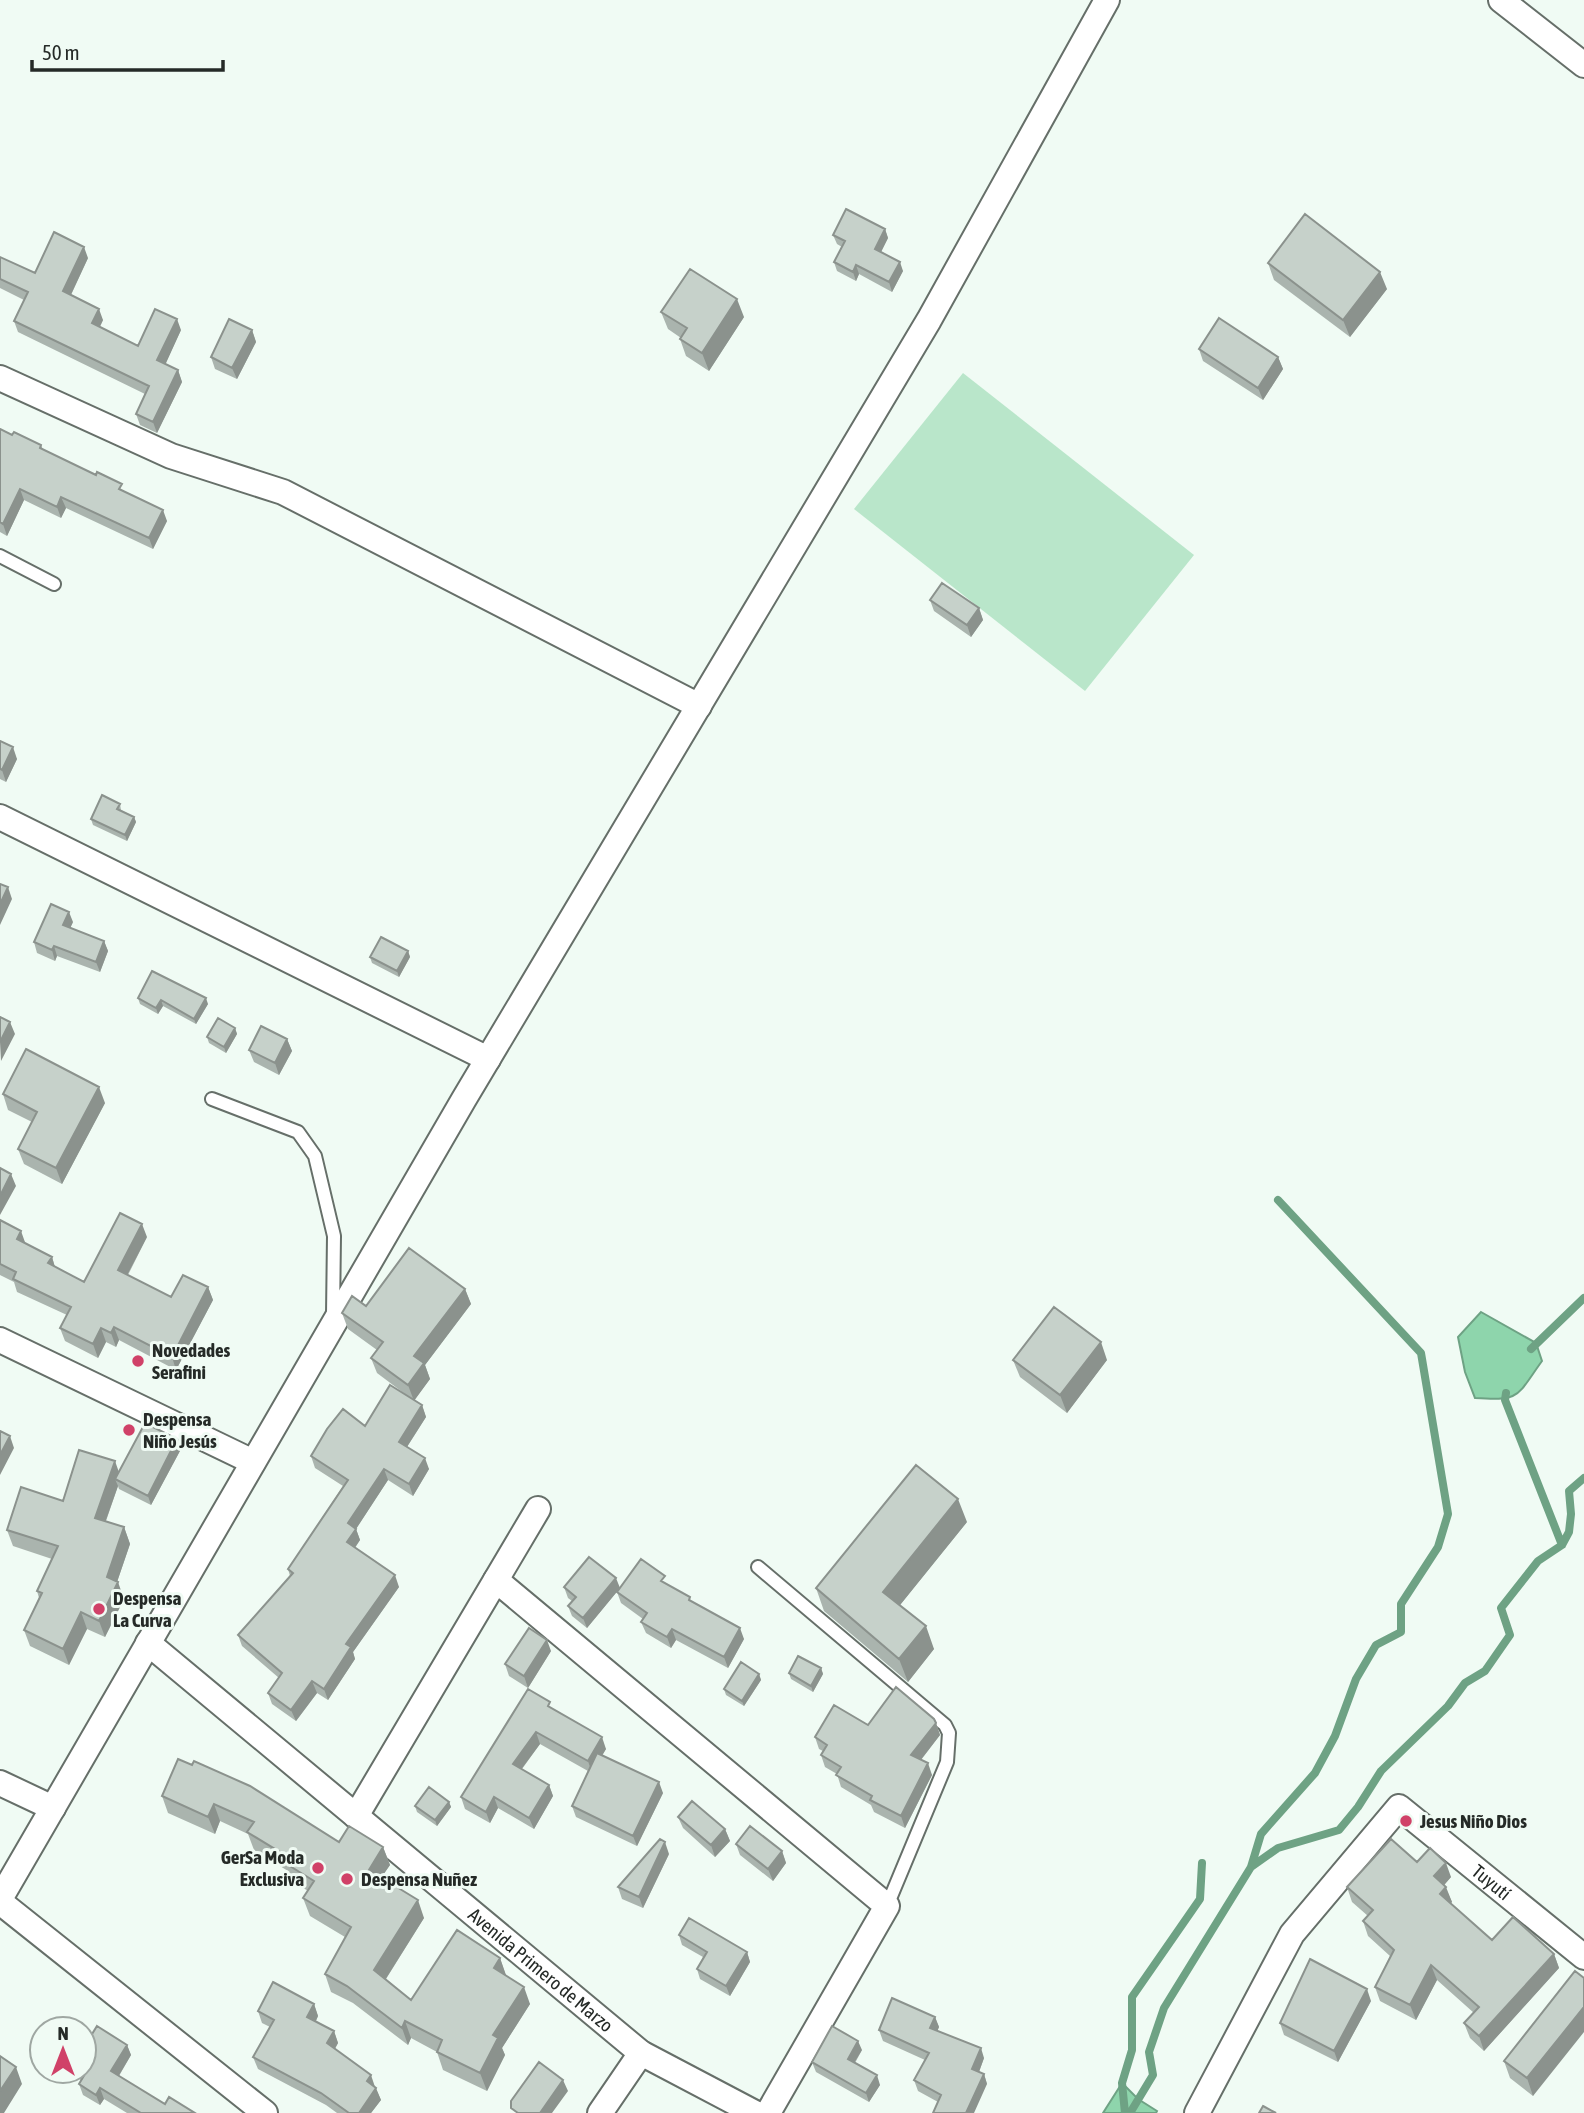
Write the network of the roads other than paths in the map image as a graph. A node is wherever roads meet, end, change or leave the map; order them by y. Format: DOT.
graph roads {
  1 [pos="1107,0"];
  2 [pos="1501,0"];
  3 [pos="1584,65"];
  4 [pos="0,378"];
  5 [pos="0,556"];
  6 [pos="54,584"];
  7 [pos="699,706"];
  8 [pos="0,817"];
  9 [pos="488,1059"];
  10 [pos="212,1099"];
  11 [pos="333,1326"];
  12 [pos="0,1340"];
  13 [pos="253,1462"];
  14 [pos="538,1509"];
  15 [pos="758,1567"];
  16 [pos="496,1580"];
  17 [pos="148,1643"];
  18 [pos="0,1783"];
  19 [pos="53,1808"];
  20 [pos="356,1816"];
  21 [pos="0,1900"];
  22 [pos="887,1906"];
  23 [pos="1584,1956"];
  24 [pos="641,2053"];
  25 [pos="265,2113"];
  26 [pos="600,2113"];
  27 [pos="755,2113"];
  28 [pos="768,2113"];
  29 [pos="1197,2113"];
  1 -- 7 [label="street"];
  2 -- 3 [label="street"];
  4 -- 7 [label="street"];
  5 -- 6 [label="lane"];
  7 -- 9 [label="street"];
  8 -- 9 [label="street"];
  9 -- 11 [label="street"];
  10 -- 11 [label="lane"];
  11 -- 13 [label="street"];
  12 -- 13 [label="street"];
  13 -- 17 [label="street"];
  14 -- 16 [label="street"];
  15 -- 22 [label="lane"];
  16 -- 20 [label="street"];
  16 -- 22 [label="street"];
  17 -- 19 [label="street"];
  17 -- 20 [label="street, Avenida Primero de Marzo"];
  18 -- 19 [label="street"];
  19 -- 21 [label="street"];
  20 -- 24 [label="street, Avenida Primero de Marzo"];
  21 -- 25 [label="street"];
  22 -- 28 [label="street"];
  23 -- 29 [label="street, Tuyutí"];
  24 -- 26 [label="street"];
  24 -- 27 [label="street, Avenida Primero de Marzo"];
}
